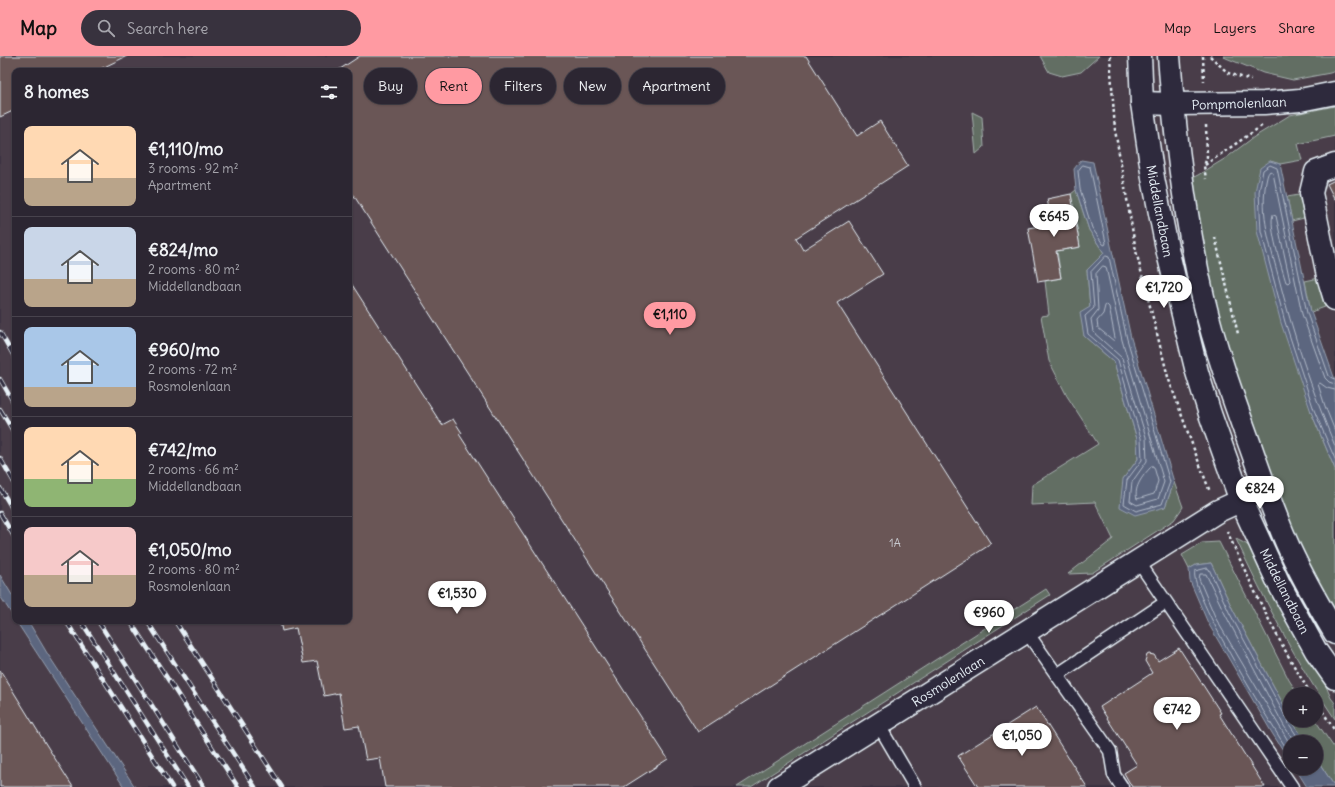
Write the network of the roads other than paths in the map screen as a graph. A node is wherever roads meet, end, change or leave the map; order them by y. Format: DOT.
graph roads {
  1 [pos="1140,56"];
  2 [pos="1169,56"];
  3 [pos="1335,93"];
  4 [pos="1142,103"];
  5 [pos="1173,104"];
  6 [pos="1335,165"];
  7 [pos="1335,299"];
  8 [pos="1266,489"];
  9 [pos="1241,501"];
  10 [pos="1290,550"];
  11 [pos="1138,561"];
  12 [pos="1166,602"];
  13 [pos="1026,631"];
  14 [pos="1335,633"];
  15 [pos="1057,675"];
  16 [pos="1335,678"];
  17 [pos="878,724"];
  18 [pos="779,787"];
  19 [pos="916,787"];
  20 [pos="1122,787"];
  21 [pos="1292,787"];
  1 -- 4 [label="main road, Middellandbaan"];
  2 -- 5 [label="main road, Middellandbaan"];
  3 -- 5 [label="main road, Pompmolenlaan"];
  4 -- 5 [label="main road, Pompmolenlaan"];
  4 -- 9 [label="main road, Middellandbaan"];
  5 -- 8 [label="main road, Middellandbaan"];
  6 -- 7 [label="main road"];
  8 -- 9 [label="main road"];
  8 -- 10 [label="main road, Middellandbaan"];
  9 -- 10 [label="main road"];
  9 -- 11 [label="main road, Rosmolenlaan"];
  9 -- 16 [label="main road, Middellandbaan"];
  10 -- 14 [label="main road, Middellandbaan"];
  11 -- 12 [label="lane"];
  11 -- 13 [label="main road, Rosmolenlaan"];
  12 -- 15 [label="lane"];
  12 -- 21 [label="lane"];
  13 -- 15 [label="lane"];
  13 -- 17 [label="main road, Rosmolenlaan"];
  15 -- 20 [label="lane"];
  17 -- 18 [label="main road, Rosmolenlaan"];
  17 -- 19 [label="lane"];
}
